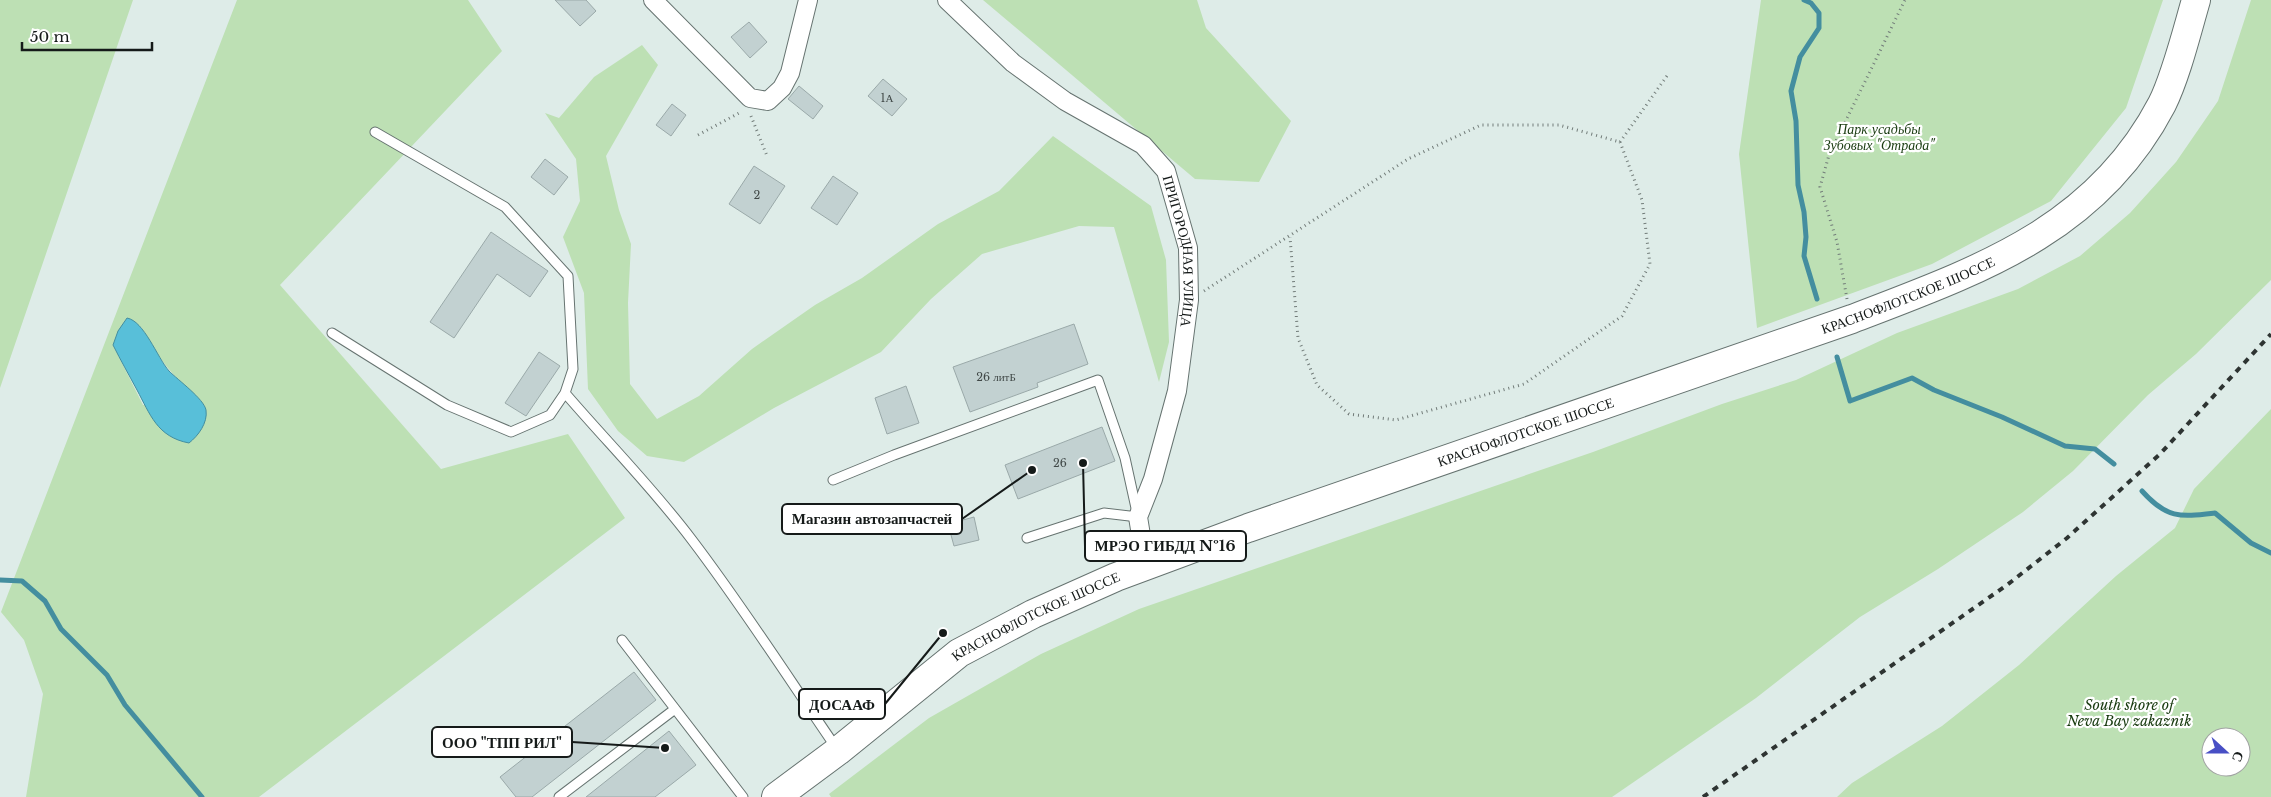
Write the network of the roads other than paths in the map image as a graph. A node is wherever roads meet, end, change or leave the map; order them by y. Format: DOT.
graph roads {
  1 [pos="653,0"];
  2 [pos="808,0"];
  3 [pos="947,0"];
  4 [pos="2196,0"];
  5 [pos="375,132"];
  6 [pos="332,333"];
  7 [pos="565,393"];
  8 [pos="834,480"];
  9 [pos="1138,517"];
  10 [pos="1026,538"];
  11 [pos="1146,566"];
  12 [pos="622,640"];
  13 [pos="676,709"];
  14 [pos="838,751"];
  15 [pos="560,797"];
  16 [pos="743,797"];
  17 [pos="776,797"];
  1 -- 2 [label="street"];
  3 -- 9 [label="street, ПРИГОРОДНАЯ УЛИЦА"];
  4 -- 11 [label="main road, КРАСНОФЛОТСКОЕ ШОССЕ"];
  5 -- 7 [label="lane"];
  6 -- 7 [label="lane"];
  7 -- 14 [label="lane"];
  8 -- 9 [label="lane"];
  9 -- 10 [label="lane"];
  9 -- 11 [label="street"];
  11 -- 14 [label="main road, КРАСНОФЛОТСКОЕ ШОССЕ"];
  12 -- 13 [label="lane"];
  13 -- 15 [label="lane"];
  13 -- 16 [label="lane"];
  14 -- 17 [label="main road, КРАСНОФЛОТСКОЕ ШОССЕ"];
}
